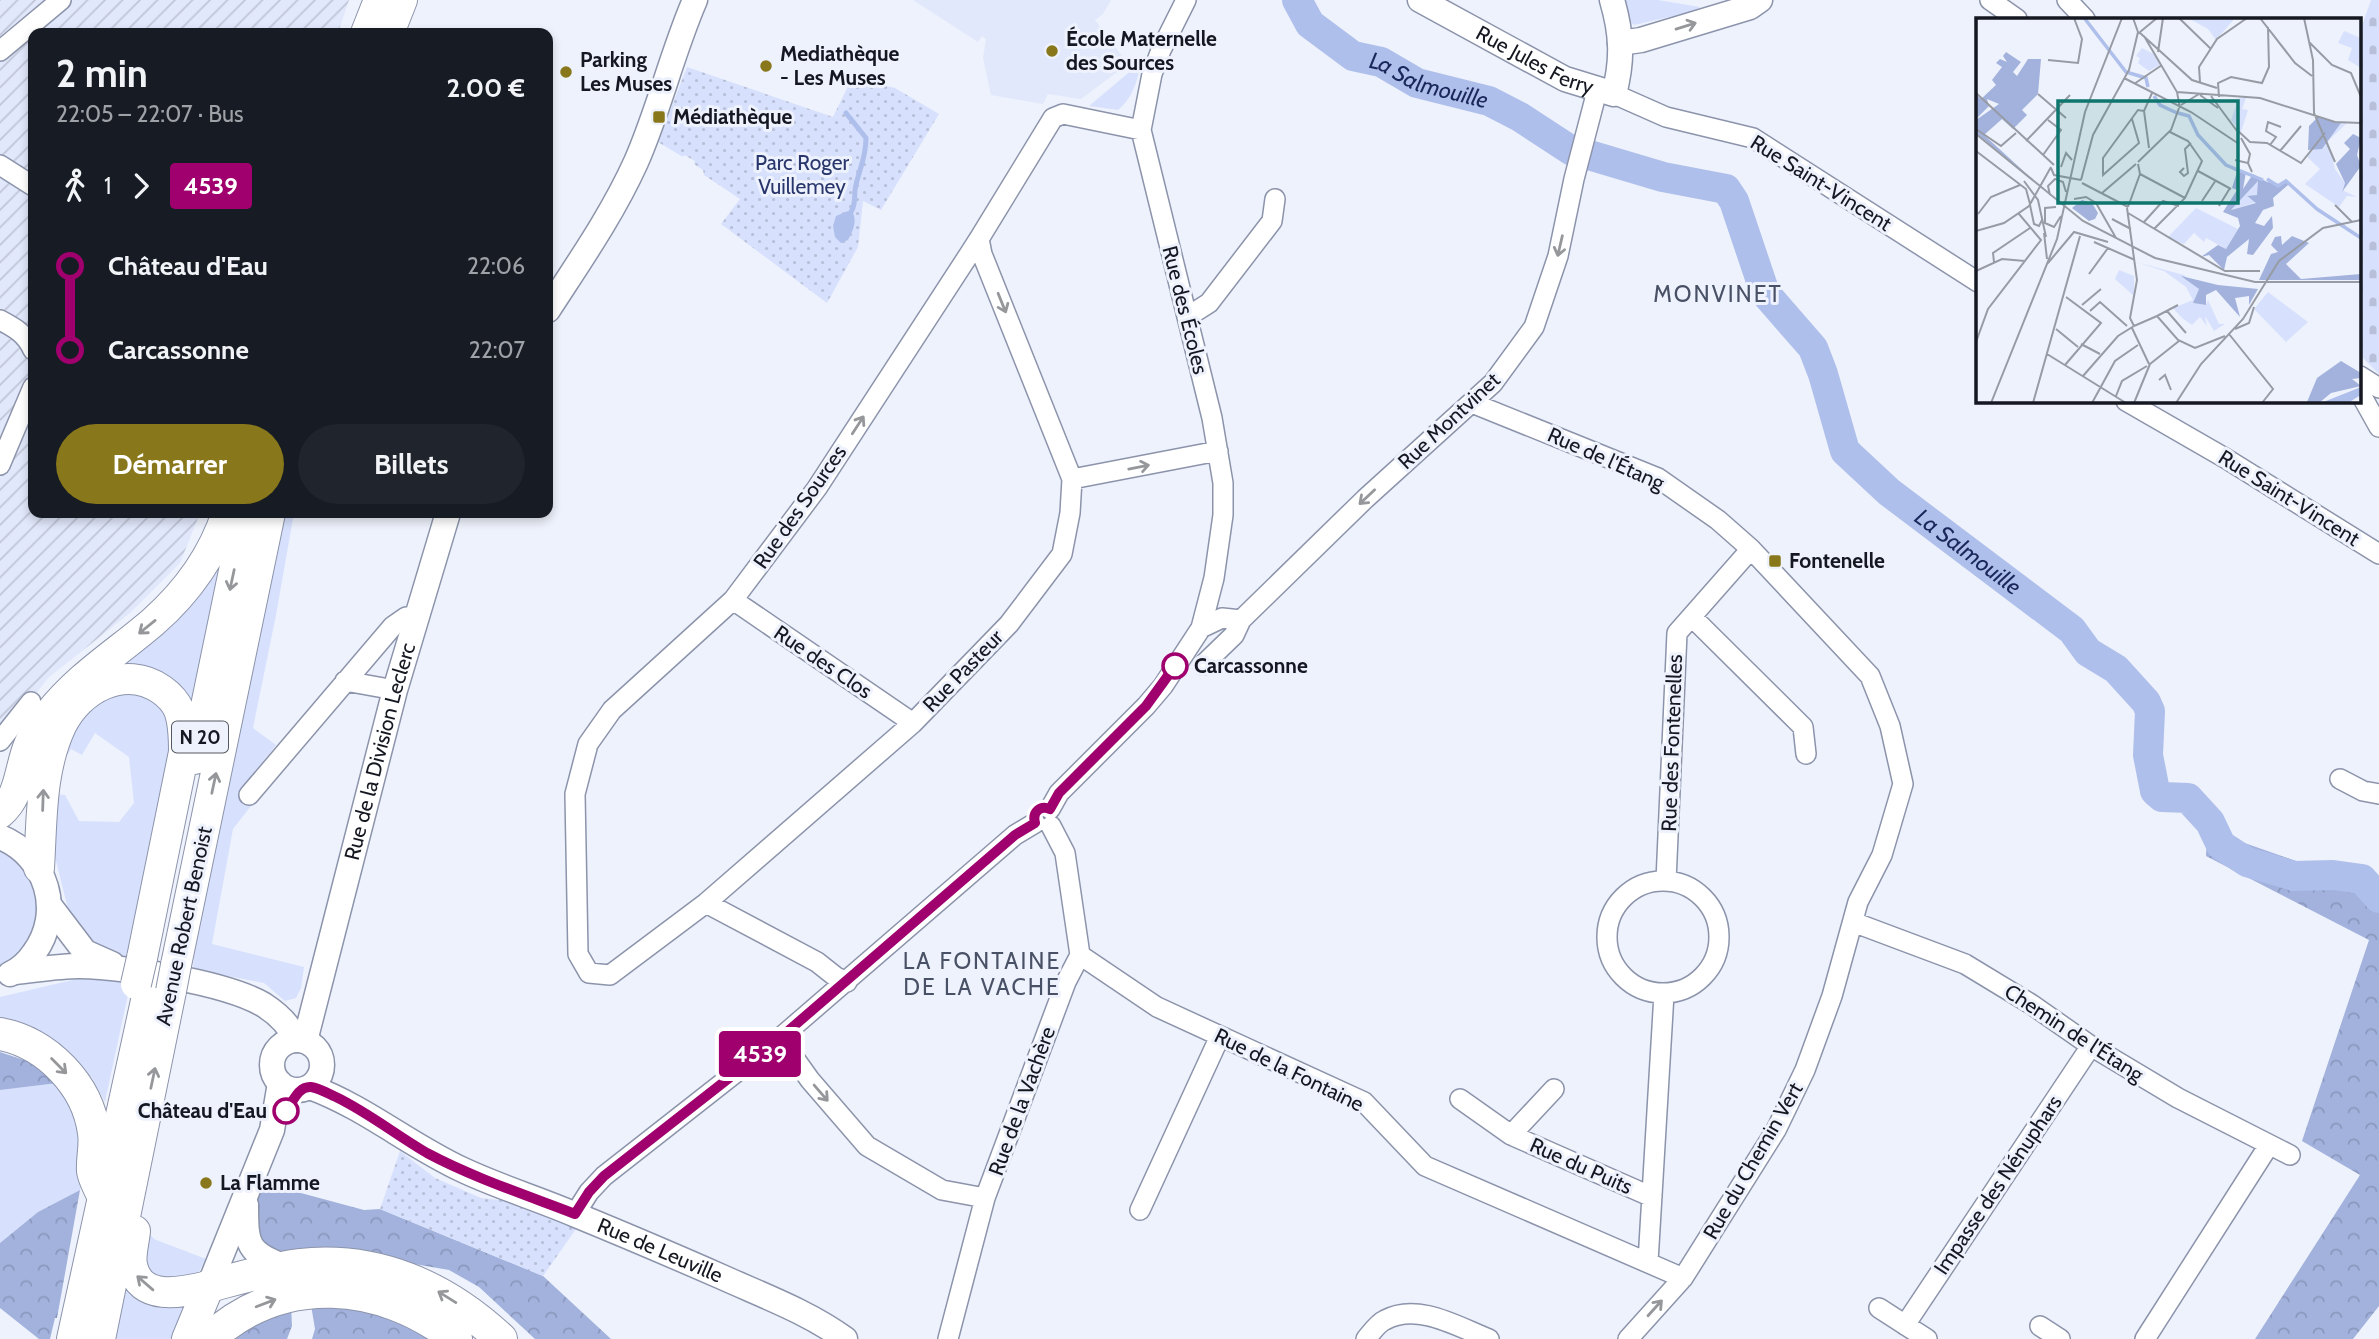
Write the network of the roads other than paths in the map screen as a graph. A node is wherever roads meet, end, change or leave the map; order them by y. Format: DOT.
graph roads {
  1 [pos="61,0"];
  2 [pos="379,0"];
  3 [pos="402,0"];
  4 [pos="695,0"];
  5 [pos="1186,0"];
  6 [pos="1420,0"];
  7 [pos="1612,0"];
  8 [pos="1760,0"];
  9 [pos="1990,0"];
  10 [pos="2067,0"];
  11 [pos="2016,18"];
  12 [pos="2084,18"];
  13 [pos="368,28"];
  14 [pos="391,28"];
  15 [pos="1620,43"];
  16 [pos="0,51"];
  17 [pos="1606,93"];
  18 [pos="1141,130"];
  19 [pos="0,164"];
  20 [pos="28,183"];
  21 [pos="1275,199"];
  22 [pos="979,239"];
  23 [pos="1976,281"];
  24 [pos="553,302"];
  25 [pos="1187,317"];
  26 [pos="0,320"];
  27 [pos="28,339"];
  28 [pos="2362,377"];
  29 [pos="2379,388"];
  30 [pos="2362,397"];
  31 [pos="28,399"];
  32 [pos="2128,402"];
  33 [pos="1472,403"];
  34 [pos="2379,427"];
  35 [pos="1218,451"];
  36 [pos="0,465"];
  37 [pos="1072,479"];
  38 [pos="225,518"];
  39 [pos="245,518"];
  40 [pos="269,518"];
  41 [pos="446,518"];
  42 [pos="1751,549"];
  43 [pos="2379,554"];
  44 [pos="733,600"];
  45 [pos="1692,617"];
  46 [pos="416,618"];
  47 [pos="1241,620"];
  48 [pos="1201,628"];
  49 [pos="1203,665"];
  50 [pos="345,681"];
  51 [pos="395,690"];
  52 [pos="31,702"];
  53 [pos="913,723"];
  54 [pos="0,741"];
  55 [pos="1806,754"];
  56 [pos="2340,779"];
  57 [pos="249,794"];
  58 [pos="2379,794"];
  59 [pos="0,813"];
  60 [pos="1045,819"];
  61 [pos="0,837"];
  62 [pos="39,868"];
  63 [pos="1666,881"];
  64 [pos="706,903"];
  65 [pos="50,906"];
  66 [pos="1853,922"];
  67 [pos="1080,955"];
  68 [pos="150,973"];
  69 [pos="589,973"];
  70 [pos="7,975"];
  71 [pos="846,982"];
  72 [pos="319,992"];
  73 [pos="1664,994"];
  74 [pos="270,1009"];
  75 [pos="0,1034"];
  76 [pos="1220,1036"];
  77 [pos="780,1038"];
  78 [pos="2091,1046"];
  79 [pos="303,1048"];
  80 [pos="296,1087"];
  81 [pos="1554,1089"];
  82 [pos="1460,1099"];
  83 [pos="359,1108"];
  84 [pos="1511,1135"];
  85 [pos="2269,1144"];
  86 [pos="2290,1155"];
  87 [pos="108,1188"];
  88 [pos="246,1194"];
  89 [pos="1651,1197"];
  90 [pos="985,1198"];
  91 [pos="1140,1210"];
  92 [pos="575,1214"];
  93 [pos="1648,1262"];
  94 [pos="286,1267"];
  95 [pos="1683,1278"];
  96 [pos="209,1286"];
  97 [pos="1879,1308"];
  98 [pos="1905,1325"];
  99 [pos="2040,1326"];
  100 [pos="82,1336"];
  101 [pos="187,1339"];
  102 [pos="209,1339"];
  103 [pos="456,1339"];
  104 [pos="501,1339"];
  105 [pos="845,1339"];
  106 [pos="948,1339"];
  107 [pos="1366,1339"];
  108 [pos="1489,1339"];
  109 [pos="1628,1339"];
  110 [pos="1927,1339"];
  111 [pos="2060,1339"];
  112 [pos="2144,1339"];
  1 -- 16 [label="street"];
  2 -- 13 [label="main road"];
  3 -- 14 [label="main road"];
  4 -- 24 [label="street"];
  5 -- 18 [label="street, Rue des Écoles"];
  6 -- 17 [label="street, Rue Jules Ferry"];
  7 -- 15 [label="street"];
  15 -- 8 [label="street, one-way"];
  9 -- 11 [label="street"];
  10 -- 12 [label="street"];
  15 -- 17 [label="street"];
  17 -- 23 [label="street, Rue Saint-Vincent"];
  17 -- 33 [label="street, Rue Montvinet, one-way"];
  18 -- 22 [label="street, Rue des Sources"];
  18 -- 25 [label="street, Rue des Écoles"];
  19 -- 20 [label="street"];
  21 -- 25 [label="street"];
  22 -- 37 [label="street, Rue Pasteur, one-way"];
  44 -- 22 [label="street, Rue des Sources, one-way"];
  25 -- 35 [label="street, Rue des Écoles"];
  26 -- 27 [label="street"];
  28 -- 29 [label="street"];
  30 -- 34 [label="street"];
  31 -- 36 [label="street"];
  32 -- 43 [label="street, Rue Saint-Vincent"];
  33 -- 42 [label="street, Rue de l'Étang"];
  33 -- 47 [label="street, Rue Montvinet, one-way"];
  37 -- 35 [label="street, one-way"];
  35 -- 48 [label="street, Rue des Écoles"];
  37 -- 53 [label="street, Rue Pasteur"];
  38 -- 59 [label="main road, one-way"];
  39 -- 68 [label="main road, Avenue Robert Benoist / N 20, one-way"];
  68 -- 40 [label="main road, Avenue Robert Benoist / N 20, one-way"];
  41 -- 46 [label="street, Rue de la Division Leclerc"];
  42 -- 45 [label="street, Rue des Fontenelles"];
  42 -- 66 [label="street, Rue de l'Étang"];
  44 -- 53 [label="street, Rue des Clos"];
  44 -- 69 [label="street, Rue des Sources"];
  45 -- 55 [label="street"];
  45 -- 63 [label="street, Rue des Fontenelles"];
  46 -- 50 [label="street"];
  46 -- 51 [label="street, Rue de la Division Leclerc"];
  47 -- 48 [label="street"];
  47 -- 49 [label="street, Rue Montvinet"];
  48 -- 60 [label="street"];
  50 -- 51 [label="street"];
  50 -- 57 [label="street"];
  51 -- 72 [label="street, Rue de la Division Leclerc"];
  52 -- 54 [label="street"];
  53 -- 64 [label="street, Rue Pasteur"];
  56 -- 58 [label="street"];
  60 -- 67 [label="street"];
  60 -- 71 [label="street"];
  61 -- 62 [label="street"];
  62 -- 65 [label="street"];
  62 -- 68 [label="main road, one-way"];
  63 -- 73 [label="street"];
  63 -- 73 [label="street"];
  64 -- 69 [label="street, Rue Pasteur"];
  64 -- 71 [label="street"];
  65 -- 68 [label="street"];
  65 -- 70 [label="street"];
  66 -- 78 [label="street, Chemin de l'Étang"];
  66 -- 95 [label="street, Rue du Chemin Vert"];
  67 -- 76 [label="street, Rue de la Fontaine"];
  67 -- 90 [label="street, Rue de la Vachère"];
  68 -- 70 [label="street"];
  68 -- 74 [label="street"];
  87 -- 68 [label="main road, Avenue Robert Benoist / N 20, one-way"];
  68 -- 87 [label="main road"];
  71 -- 77 [label="street"];
  72 -- 74 [label="street"];
  72 -- 79 [label="street, Rue de la Division Leclerc"];
  73 -- 89 [label="street"];
  74 -- 79 [label="street, Rue de Leuville"];
  75 -- 87 [label="highway, one-way"];
  76 -- 91 [label="street"];
  76 -- 93 [label="street, Rue de la Fontaine"];
  77 -- 90 [label="street, one-way"];
  77 -- 92 [label="street"];
  78 -- 85 [label="street, Chemin de l'Étang"];
  78 -- 98 [label="street, Impasse des Nénuphars"];
  79 -- 80 [label="street"];
  79 -- 80 [label="street, Rue de Leuville"];
  79 -- 83 [label="street, Rue de Leuville"];
  80 -- 83 [label="street, Rue de Leuville"];
  80 -- 88 [label="street"];
  81 -- 84 [label="street, Rue du Puits"];
  82 -- 84 [label="street, Rue du Puits"];
  83 -- 92 [label="street, Rue de Leuville"];
  84 -- 89 [label="street, Rue du Puits"];
  85 -- 86 [label="street, Chemin de l'Étang"];
  85 -- 112 [label="street"];
  96 -- 87 [label="main road, one-way"];
  87 -- 100 [label="main road, Avenue Robert Benoist / N 20"];
  88 -- 94 [label="street"];
  88 -- 96 [label="street"];
  89 -- 93 [label="street"];
  90 -- 106 [label="street, Rue de la Vachère"];
  92 -- 105 [label="street, Rue de Leuville"];
  93 -- 95 [label="street, Rue de la Fontaine"];
  94 -- 96 [label="highway"];
  104 -- 94 [label="highway, one-way"];
  109 -- 95 [label="street, Rue du Chemin Vert, one-way"];
  96 -- 101 [label="main road"];
  97 -- 98 [label="street"];
  98 -- 110 [label="street"];
  99 -- 111 [label="street"];
  102 -- 103 [label="highway, one-way"];
  107 -- 108 [label="street"];
}
